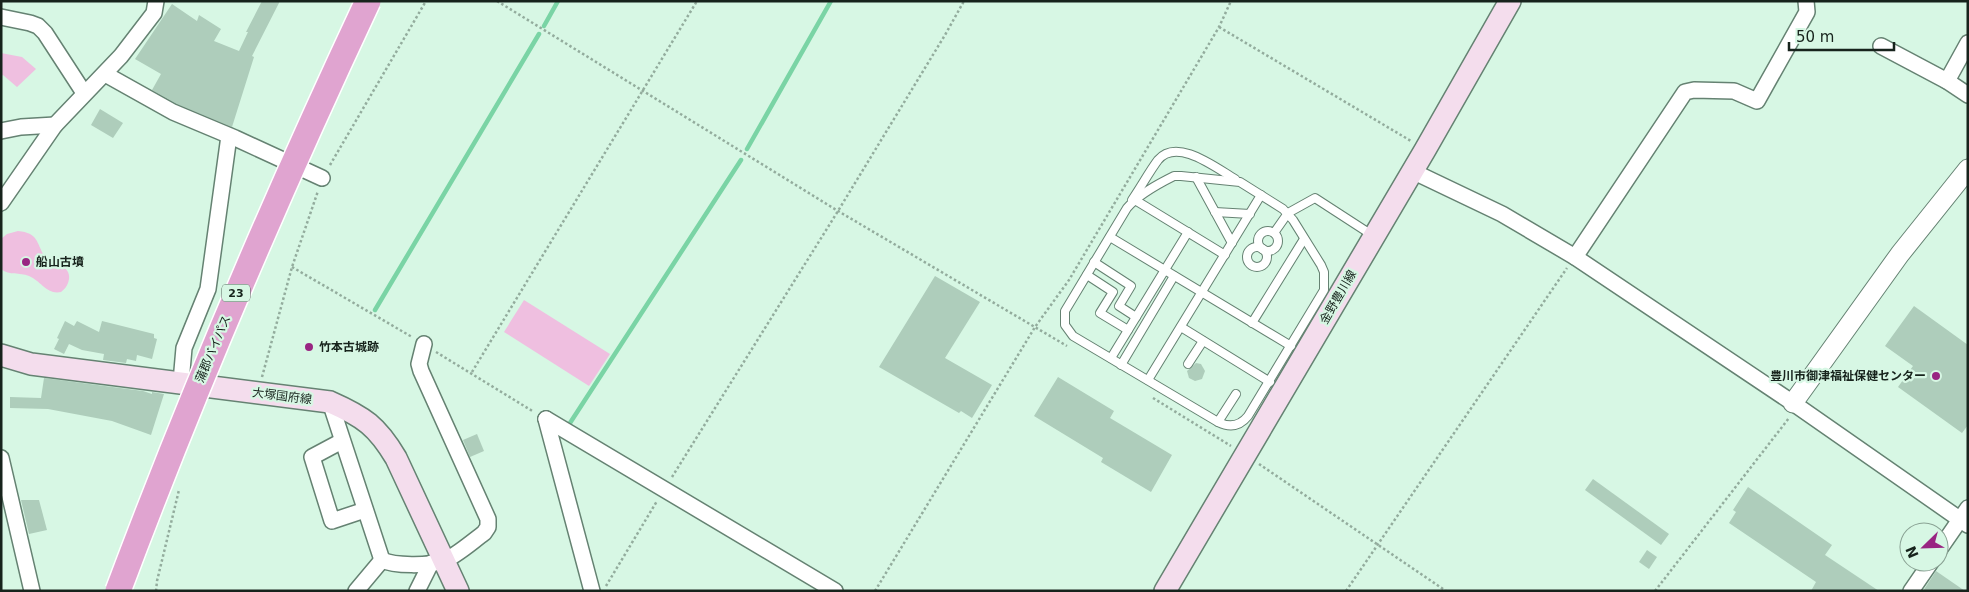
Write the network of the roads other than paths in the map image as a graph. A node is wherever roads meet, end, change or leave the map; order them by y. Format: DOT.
graph roads {
  1 [pos="156,1"];
  2 [pos="359,1"];
  3 [pos="368,1"];
  4 [pos="1510,1"];
  5 [pos="1806,1"];
  6 [pos="1,17"];
  7 [pos="1968,43"];
  8 [pos="1881,46"];
  9 [pos="105,74"];
  10 [pos="1947,81"];
  11 [pos="84,93"];
  12 [pos="1968,95"];
  13 [pos="55,125"];
  14 [pos="1,131"];
  15 [pos="230,136"];
  16 [pos="1968,169"];
  17 [pos="1412,171"];
  18 [pos="1196,177"];
  19 [pos="322,178"];
  20 [pos="1240,182"];
  21 [pos="1261,196"];
  22 [pos="1135,200"];
  23 [pos="1,203"];
  24 [pos="1127,208"];
  25 [pos="1215,212"];
  26 [pos="1288,213"];
  27 [pos="1250,214"];
  28 [pos="1188,232"];
  29 [pos="1274,233"];
  30 [pos="1110,236"];
  31 [pos="1374,236"];
  32 [pos="1304,239"];
  33 [pos="1232,242"];
  34 [pos="1225,255"];
  35 [pos="1574,256"];
  36 [pos="1094,262"];
  37 [pos="1165,270"];
  38 [pos="1087,275"];
  39 [pos="1174,276"];
  40 [pos="1202,292"];
  41 [pos="1136,317"];
  42 [pos="1252,323"];
  43 [pos="1181,327"];
  44 [pos="1128,330"];
  45 [pos="1203,341"];
  46 [pos="424,344"];
  47 [pos="1291,346"];
  48 [pos="1,355"];
  49 [pos="1111,358"];
  50 [pos="1188,364"];
  51 [pos="1121,365"];
  52 [pos="1148,380"];
  53 [pos="181,382"];
  54 [pos="1270,382"];
  55 [pos="1236,394"];
  56 [pos="330,402"];
  57 [pos="1792,403"];
  58 [pos="1218,422"];
  59 [pos="342,441"];
  60 [pos="1,458"];
  61 [pos="365,510"];
  62 [pos="1965,518"];
  63 [pos="1949,538"];
  64 [pos="382,560"];
  65 [pos="437,562"];
  66 [pos="1924,572"];
  67 [pos="32,591"];
  68 [pos="110,591"];
  69 [pos="118,591"];
  70 [pos="356,591"];
  71 [pos="417,591"];
  72 [pos="458,591"];
  73 [pos="592,591"];
  74 [pos="834,591"];
  75 [pos="1165,591"];
  76 [pos="1911,591"];
  1 -- 9 [label="street"];
  2 -- 68 [label="highway, 蒲郡バイパス / 23"];
  3 -- 69 [label="highway, 蒲郡バイパス / 23, bridge"];
  4 -- 17 [label="main road, 金野豊川線"];
  5 -- 35 [label="street"];
  6 -- 11 [label="street"];
  7 -- 10 [label="street"];
  8 -- 10 [label="street"];
  9 -- 11 [label="street"];
  9 -- 15 [label="street"];
  10 -- 12 [label="street"];
  11 -- 13 [label="street"];
  13 -- 14 [label="street"];
  13 -- 23 [label="street"];
  15 -- 19 [label="street"];
  15 -- 53 [label="street"];
  16 -- 57 [label="street"];
  17 -- 31 [label="main road, 金野豊川線"];
  17 -- 35 [label="street"];
  18 -- 20 [label="lane"];
  18 -- 22 [label="lane"];
  18 -- 25 [label="lane"];
  20 -- 21 [label="lane"];
  20 -- 24 [label="lane"];
  21 -- 26 [label="lane"];
  21 -- 27 [label="lane"];
  22 -- 24 [label="lane"];
  22 -- 28 [label="lane"];
  24 -- 30 [label="lane"];
  25 -- 27 [label="lane"];
  25 -- 33 [label="lane"];
  26 -- 29 [label="lane"];
  26 -- 31 [label="lane"];
  26 -- 32 [label="lane"];
  27 -- 33 [label="lane"];
  28 -- 34 [label="lane"];
  28 -- 37 [label="lane"];
  29 -- 29 [label="lane"];
  30 -- 36 [label="lane"];
  30 -- 37 [label="lane"];
  31 -- 75 [label="main road, 金野豊川線"];
  32 -- 42 [label="lane"];
  32 -- 47 [label="lane"];
  33 -- 34 [label="lane"];
  34 -- 40 [label="lane"];
  35 -- 57 [label="street"];
  36 -- 38 [label="lane"];
  36 -- 41 [label="lane"];
  37 -- 39 [label="lane"];
  37 -- 41 [label="lane"];
  38 -- 44 [label="lane"];
  38 -- 49 [label="lane"];
  39 -- 40 [label="lane"];
  39 -- 51 [label="lane"];
  40 -- 42 [label="lane"];
  40 -- 43 [label="lane"];
  41 -- 44 [label="lane"];
  42 -- 47 [label="lane"];
  43 -- 45 [label="lane"];
  43 -- 52 [label="lane"];
  44 -- 49 [label="lane"];
  45 -- 50 [label="lane"];
  45 -- 54 [label="lane"];
  46 -- 65 [label="street"];
  47 -- 54 [label="lane"];
  48 -- 53 [label="main road, 大塚国府線"];
  49 -- 51 [label="lane"];
  51 -- 52 [label="lane"];
  52 -- 58 [label="lane"];
  53 -- 56 [label="main road, 大塚国府線"];
  54 -- 58 [label="lane"];
  55 -- 58 [label="lane"];
  56 -- 59 [label="street"];
  56 -- 65 [label="main road, 大塚国府線"];
  57 -- 62 [label="street"];
  59 -- 61 [label="street"];
  59 -- 61 [label="street"];
  60 -- 67 [label="street"];
  61 -- 64 [label="street"];
  62 -- 63 [label="street"];
  64 -- 65 [label="street"];
  64 -- 70 [label="street"];
  65 -- 71 [label="street"];
  65 -- 72 [label="main road, 大塚国府線"];
  66 -- 76 [label="street"];
  73 -- 74 [label="street"];
}
